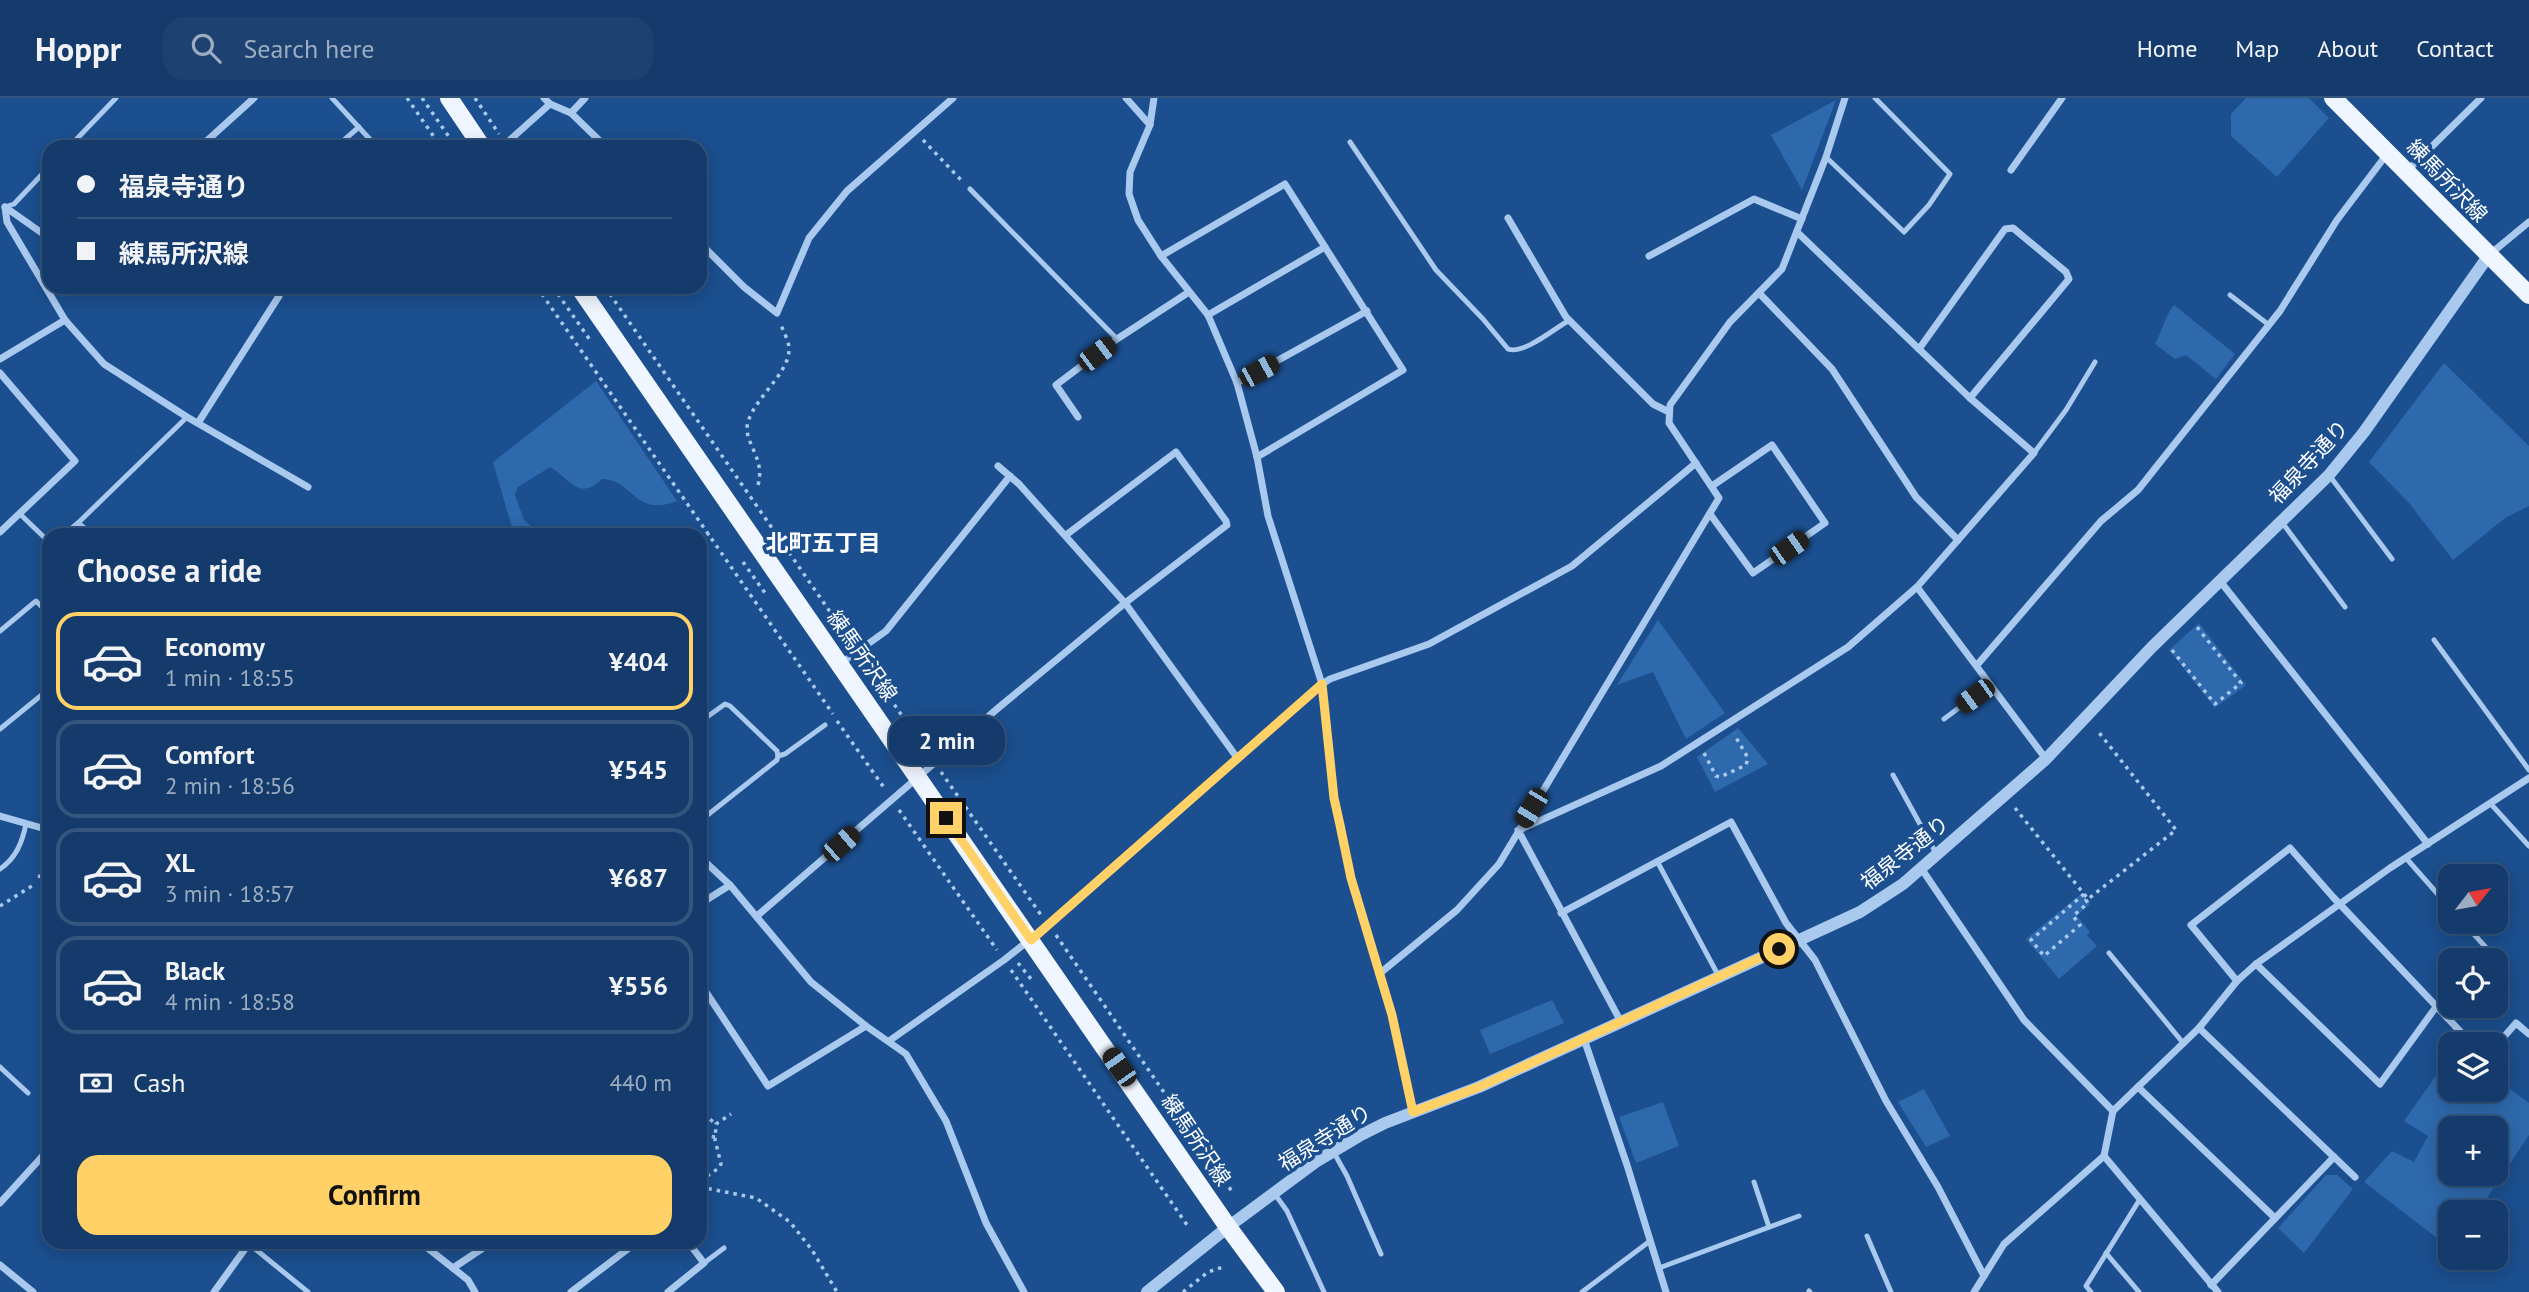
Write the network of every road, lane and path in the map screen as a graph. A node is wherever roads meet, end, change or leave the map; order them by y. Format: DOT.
graph roads {
  1 [pos="116,98"];
  2 [pos="254,98"];
  3 [pos="332,98"];
  4 [pos="407,98"];
  5 [pos="422,98"];
  6 [pos="449,98"];
  7 [pos="475,98"];
  8 [pos="585,98"];
  9 [pos="953,98"];
  10 [pos="1126,98"];
  11 [pos="1154,98"];
  12 [pos="1846,98"];
  13 [pos="1875,98"];
  14 [pos="2062,98"];
  15 [pos="2480,98"];
  16 [pos="2338,100"];
  17 [pos="547,101"];
  18 [pos="571,113"];
  19 [pos="1150,125"];
  20 [pos="359,127"];
  21 [pos="916,131"];
  22 [pos="76,140"];
  23 [pos="208,140"];
  24 [pos="344,140"];
  25 [pos="371,140"];
  26 [pos="436,140"];
  27 [pos="451,140"];
  28 [pos="477,140"];
  29 [pos="501,140"];
  30 [pos="509,140"];
  31 [pos="599,140"];
  32 [pos="1350,142"];
  33 [pos="2388,153"];
  34 [pos="1826,157"];
  35 [pos="2011,170"];
  36 [pos="2406,171"];
  37 [pos="42,174"];
  38 [pos="970,189"];
  39 [pos="3,209"];
  40 [pos="1508,218"];
  41 [pos="1802,219"];
  42 [pos="2529,222"];
  43 [pos="1797,232"];
  44 [pos="42,234"];
  45 [pos="1325,247"];
  46 [pos="707,250"];
  47 [pos="2489,255"];
  48 [pos="1161,256"];
  49 [pos="1649,256"];
  50 [pos="42,281"];
  51 [pos="1189,292"];
  52 [pos="1759,293"];
  53 [pos="50,294"];
  54 [pos="542,294"];
  55 [pos="584,294"];
  56 [pos="610,294"];
  57 [pos="2230,295"];
  58 [pos="2529,295"];
  59 [pos="279,296"];
  60 [pos="1367,311"];
  61 [pos="778,313"];
  62 [pos="1209,315"];
  63 [pos="65,320"];
  64 [pos="1569,321"];
  65 [pos="2269,325"];
  66 [pos="1117,339"];
  67 [pos="1919,349"];
  68 [pos="0,359"];
  69 [pos="2095,362"];
  70 [pos="0,373"];
  71 [pos="1237,383"];
  72 [pos="1970,398"];
  73 [pos="1669,412"];
  74 [pos="187,417"];
  75 [pos="1078,417"];
  76 [pos="198,423"];
  77 [pos="2034,453"];
  78 [pos="1257,457"];
  79 [pos="1696,463"];
  80 [pos="999,466"];
  81 [pos="2329,475"];
  82 [pos="1010,476"];
  83 [pos="758,485"];
  84 [pos="1712,486"];
  85 [pos="308,488"];
  86 [pos="1710,513"];
  87 [pos="20,514"];
  88 [pos="2281,521"];
  89 [pos="78,523"];
  90 [pos="72,528"];
  91 [pos="85,528"];
  92 [pos="706,528"];
  93 [pos="707,530"];
  94 [pos="0,532"];
  95 [pos="709,533"];
  96 [pos="42,535"];
  97 [pos="1066,535"];
  98 [pos="1958,540"];
  99 [pos="2392,559"];
  100 [pos="2220,580"];
  101 [pos="1917,587"];
  102 [pos="1125,603"];
  103 [pos="42,607"];
  104 [pos="2344,607"];
  105 [pos="2196,625"];
  106 [pos="0,631"];
  107 [pos="2434,640"];
  108 [pos="2172,649"];
  109 [pos="858,652"];
  110 [pos="840,664"];
  111 [pos="1977,665"];
  112 [pos="1322,684"];
  113 [pos="1991,684"];
  114 [pos="42,695"];
  115 [pos="707,716"];
  116 [pos="2087,717"];
  117 [pos="1944,719"];
  118 [pos="1728,723"];
  119 [pos="825,725"];
  120 [pos="0,730"];
  121 [pos="1699,742"];
  122 [pos="778,756"];
  123 [pos="1238,758"];
  124 [pos="2046,759"];
  125 [pos="935,763"];
  126 [pos="2529,769"];
  127 [pos="1894,775"];
  128 [pos="919,778"];
  129 [pos="2529,778"];
  130 [pos="2005,795"];
  131 [pos="892,800"];
  132 [pos="2490,803"];
  133 [pos="707,815"];
  134 [pos="0,816"];
  135 [pos="26,824"];
  136 [pos="42,828"];
  137 [pos="1518,830"];
  138 [pos="2428,844"];
  139 [pos="2529,846"];
  140 [pos="1937,855"];
  141 [pos="2406,858"];
  142 [pos="1657,861"];
  143 [pos="707,864"];
  144 [pos="1922,868"];
  145 [pos="0,869"];
  146 [pos="42,870"];
  147 [pos="730,884"];
  148 [pos="2084,894"];
  149 [pos="2438,894"];
  150 [pos="707,899"];
  151 [pos="2088,899"];
  152 [pos="2341,905"];
  153 [pos="0,906"];
  154 [pos="1561,913"];
  155 [pos="757,916"];
  156 [pos="1049,926"];
  157 [pos="2474,934"];
  158 [pos="1031,940"];
  159 [pos="1799,940"];
  160 [pos="2486,948"];
  161 [pos="2109,953"];
  162 [pos="1004,960"];
  163 [pos="2256,964"];
  164 [pos="1379,974"];
  165 [pos="1718,976"];
  166 [pos="2237,981"];
  167 [pos="707,994"];
  168 [pos="2437,1007"];
  169 [pos="1621,1022"];
  170 [pos="866,1026"];
  171 [pos="2199,1028"];
  172 [pos="2461,1032"];
  173 [pos="2508,1032"];
  174 [pos="2529,1034"];
  175 [pos="1584,1039"];
  176 [pos="889,1041"];
  177 [pos="2183,1044"];
  178 [pos="0,1068"];
  179 [pos="2138,1087"];
  180 [pos="28,1093"];
  181 [pos="2113,1111"];
  182 [pos="1413,1112"];
  183 [pos="731,1114"];
  184 [pos="707,1117"];
  185 [pos="716,1124"];
  186 [pos="707,1134"];
  187 [pos="715,1137"];
  188 [pos="1333,1151"];
  189 [pos="2104,1156"];
  190 [pos="42,1157"];
  191 [pos="2334,1157"];
  192 [pos="707,1176"];
  193 [pos="2355,1177"];
  194 [pos="1754,1182"];
  195 [pos="707,1188"];
  196 [pos="1233,1193"];
  197 [pos="1274,1193"];
  198 [pos="2140,1199"];
  199 [pos="0,1203"];
  200 [pos="1799,1216"];
  201 [pos="2275,1218"];
  202 [pos="1187,1225"];
  203 [pos="1228,1227"];
  204 [pos="1769,1227"];
  205 [pos="1867,1236"];
  206 [pos="1650,1241"];
  207 [pos="724,1248"];
  208 [pos="245,1249"];
  209 [pos="256,1249"];
  210 [pos="429,1249"];
  211 [pos="482,1249"];
  212 [pos="628,1249"];
  213 [pos="693,1249"];
  214 [pos="2106,1253"];
  215 [pos="1381,1254"];
  216 [pos="704,1263"];
  217 [pos="0,1265"];
  218 [pos="1223,1267"];
  219 [pos="453,1268"];
  220 [pos="1659,1268"];
  221 [pos="1984,1276"];
  222 [pos="2211,1285"];
  223 [pos="33,1292"];
  224 [pos="214,1292"];
  225 [pos="308,1292"];
  226 [pos="475,1292"];
  227 [pos="570,1292"];
  228 [pos="668,1292"];
  229 [pos="837,1292"];
  230 [pos="1024,1292"];
  231 [pos="1147,1292"];
  232 [pos="1183,1292"];
  233 [pos="1276,1292"];
  234 [pos="1324,1292"];
  235 [pos="1582,1292"];
  236 [pos="1667,1292"];
  237 [pos="1891,1292"];
  238 [pos="1973,1292"];
  239 [pos="2091,1292"];
  240 [pos="2139,1292"];
  241 [pos="2218,1292"];
  1 -- 22 [label="lane"];
  2 -- 23 [label="street"];
  3 -- 20 [label="lane"];
  4 -- 26 [label="path"];
  5 -- 27 [label="path"];
  6 -- 28 [label="main road"];
  7 -- 29 [label="path"];
  8 -- 18 [label="street"];
  9 -- 21 [label="street"];
  10 -- 19 [label="street"];
  11 -- 19 [label="street"];
  12 -- 34 [label="street"];
  13 -- 34 [label="lane"];
  14 -- 35 [label="street"];
  15 -- 36 [label="street"];
  16 -- 33 [label="main road, 練馬所沢線"];
  17 -- 18 [label="street"];
  17 -- 30 [label="street"];
  18 -- 31 [label="street"];
  19 -- 48 [label="street"];
  20 -- 24 [label="lane"];
  20 -- 25 [label="lane"];
  21 -- 38 [label="path"];
  21 -- 61 [label="street"];
  32 -- 64 [label="lane"];
  33 -- 36 [label="main road, 練馬所沢線"];
  33 -- 65 [label="street"];
  34 -- 41 [label="street"];
  36 -- 47 [label="main road, 練馬所沢線"];
  37 -- 39 [label="lane"];
  38 -- 66 [label="lane"];
  39 -- 44 [label="street"];
  39 -- 50 [label="street"];
  40 -- 64 [label="street"];
  41 -- 43 [label="street"];
  41 -- 49 [label="street"];
  42 -- 47 [label="street"];
  43 -- 52 [label="street"];
  43 -- 67 [label="street"];
  45 -- 48 [label="street"];
  45 -- 60 [label="street"];
  45 -- 62 [label="street"];
  46 -- 61 [label="street"];
  47 -- 58 [label="main road, 練馬所沢線"];
  47 -- 81 [label="street, 福泉寺通り"];
  48 -- 51 [label="street"];
  51 -- 62 [label="street"];
  51 -- 66 [label="street"];
  52 -- 73 [label="street"];
  52 -- 98 [label="street"];
  53 -- 63 [label="street"];
  54 -- 92 [label="path"];
  55 -- 110 [label="main road, 練馬所沢線"];
  56 -- 109 [label="path"];
  57 -- 65 [label="lane"];
  59 -- 76 [label="street"];
  60 -- 71 [label="street"];
  60 -- 78 [label="street"];
  61 -- 83 [label="path"];
  62 -- 71 [label="street"];
  63 -- 68 [label="street"];
  63 -- 74 [label="street"];
  64 -- 73 [label="street"];
  65 -- 111 [label="street"];
  66 -- 75 [label="street"];
  67 -- 72 [label="street"];
  67 -- 72 [label="street"];
  69 -- 77 [label="lane"];
  70 -- 87 [label="street"];
  71 -- 78 [label="street"];
  72 -- 77 [label="street"];
  73 -- 79 [label="street"];
  74 -- 76 [label="street"];
  74 -- 89 [label="lane"];
  76 -- 85 [label="street"];
  77 -- 98 [label="street"];
  78 -- 112 [label="street"];
  79 -- 84 [label="street"];
  79 -- 112 [label="street"];
  80 -- 82 [label="street"];
  81 -- 88 [label="street, 福泉寺通り"];
  81 -- 99 [label="lane"];
  82 -- 97 [label="street"];
  82 -- 109 [label="street"];
  84 -- 86 [label="street"];
  84 -- 86 [label="street"];
  86 -- 137 [label="street"];
  87 -- 94 [label="street"];
  87 -- 96 [label="lane"];
  88 -- 100 [label="street, 福泉寺通り"];
  88 -- 104 [label="lane"];
  89 -- 90 [label="lane"];
  89 -- 91 [label="lane"];
  93 -- 95 [label="path"];
  95 -- 131 [label="path"];
  97 -- 102 [label="street"];
  97 -- 102 [label="street"];
  98 -- 101 [label="street"];
  100 -- 116 [label="street, 福泉寺通り"];
  100 -- 138 [label="street"];
  101 -- 111 [label="street"];
  101 -- 118 [label="street"];
  102 -- 123 [label="street"];
  102 -- 125 [label="street"];
  103 -- 106 [label="lane"];
  105 -- 108 [label="path"];
  107 -- 126 [label="lane"];
  109 -- 110 [label="street"];
  109 -- 125 [label="path"];
  110 -- 128 [label="main road, 練馬所沢線"];
  111 -- 113 [label="street"];
  112 -- 123 [label="street"];
  112 -- 164 [label="street"];
  113 -- 117 [label="lane"];
  113 -- 124 [label="street"];
  114 -- 120 [label="lane"];
  115 -- 122 [label="lane"];
  116 -- 124 [label="street, 福泉寺通り"];
  116 -- 151 [label="path"];
  118 -- 121 [label="street"];
  118 -- 121 [label="path"];
  119 -- 122 [label="lane"];
  121 -- 137 [label="street"];
  122 -- 133 [label="lane"];
  123 -- 156 [label="street"];
  124 -- 130 [label="street, 福泉寺通り"];
  125 -- 128 [label="street"];
  125 -- 156 [label="path"];
  127 -- 140 [label="lane"];
  128 -- 131 [label="street"];
  128 -- 158 [label="main road, 練馬所沢線"];
  129 -- 132 [label="street"];
  130 -- 140 [label="street, 福泉寺通り"];
  130 -- 148 [label="path"];
  131 -- 155 [label="street"];
  131 -- 162 [label="path"];
  132 -- 138 [label="street"];
  132 -- 139 [label="lane"];
  134 -- 135 [label="street"];
  135 -- 136 [label="street"];
  135 -- 145 [label="lane"];
  137 -- 154 [label="street"];
  137 -- 164 [label="street"];
  138 -- 141 [label="street"];
  140 -- 144 [label="street, 福泉寺通り"];
  141 -- 149 [label="lane"];
  141 -- 152 [label="street"];
  142 -- 154 [label="street"];
  142 -- 159 [label="street"];
  142 -- 165 [label="lane"];
  143 -- 147 [label="street"];
  144 -- 159 [label="street, 福泉寺通り"];
  144 -- 181 [label="street"];
  146 -- 153 [label="path"];
  147 -- 150 [label="street"];
  147 -- 155 [label="street"];
  148 -- 151 [label="path"];
  148 -- 151 [label="path"];
  152 -- 163 [label="street"];
  152 -- 166 [label="street"];
  152 -- 168 [label="street"];
  154 -- 169 [label="street"];
  155 -- 170 [label="street"];
  156 -- 158 [label="street"];
  156 -- 196 [label="path"];
  157 -- 160 [label="lane"];
  158 -- 162 [label="street"];
  158 -- 203 [label="main road, 練馬所沢線"];
  159 -- 165 [label="street, 福泉寺通り"];
  159 -- 221 [label="street"];
  161 -- 177 [label="lane"];
  162 -- 176 [label="street"];
  162 -- 202 [label="path"];
  163 -- 166 [label="street"];
  163 -- 168 [label="street"];
  164 -- 182 [label="street"];
  165 -- 169 [label="street, 福泉寺通り"];
  166 -- 171 [label="street"];
  167 -- 170 [label="street"];
  168 -- 172 [label="street"];
  169 -- 175 [label="street, 福泉寺通り"];
  170 -- 176 [label="street"];
  171 -- 177 [label="street"];
  171 -- 191 [label="street"];
  173 -- 174 [label="street"];
  175 -- 182 [label="street, 福泉寺通り"];
  175 -- 206 [label="street"];
  176 -- 230 [label="street"];
  177 -- 179 [label="street"];
  178 -- 180 [label="lane"];
  179 -- 181 [label="street"];
  179 -- 201 [label="street"];
  181 -- 189 [label="street"];
  182 -- 188 [label="street, 福泉寺通り"];
  183 -- 185 [label="path"];
  184 -- 185 [label="path"];
  185 -- 187 [label="path"];
  186 -- 187 [label="path"];
  187 -- 192 [label="path"];
  188 -- 197 [label="street, 福泉寺通り"];
  188 -- 215 [label="lane"];
  189 -- 198 [label="street"];
  189 -- 221 [label="street"];
  190 -- 199 [label="street"];
  191 -- 193 [label="street"];
  191 -- 201 [label="street"];
  194 -- 204 [label="lane"];
  195 -- 229 [label="path"];
  197 -- 203 [label="street, 福泉寺通り"];
  197 -- 234 [label="lane"];
  198 -- 214 [label="lane"];
  198 -- 222 [label="street"];
  200 -- 204 [label="lane"];
  201 -- 222 [label="street"];
  203 -- 231 [label="street, 福泉寺通り"];
  203 -- 233 [label="main road, 練馬所沢線"];
  204 -- 220 [label="lane"];
  205 -- 237 [label="lane"];
  206 -- 220 [label="street"];
  206 -- 235 [label="lane"];
  207 -- 216 [label="lane"];
  208 -- 224 [label="street"];
  209 -- 225 [label="lane"];
  210 -- 219 [label="street"];
  211 -- 219 [label="street"];
  212 -- 227 [label="street"];
  213 -- 216 [label="street"];
  214 -- 239 [label="lane"];
  214 -- 240 [label="lane"];
  216 -- 228 [label="street"];
  217 -- 223 [label="street"];
  218 -- 232 [label="path"];
  219 -- 226 [label="street"];
  220 -- 236 [label="street"];
  221 -- 238 [label="street"];
  222 -- 241 [label="street"];
}
